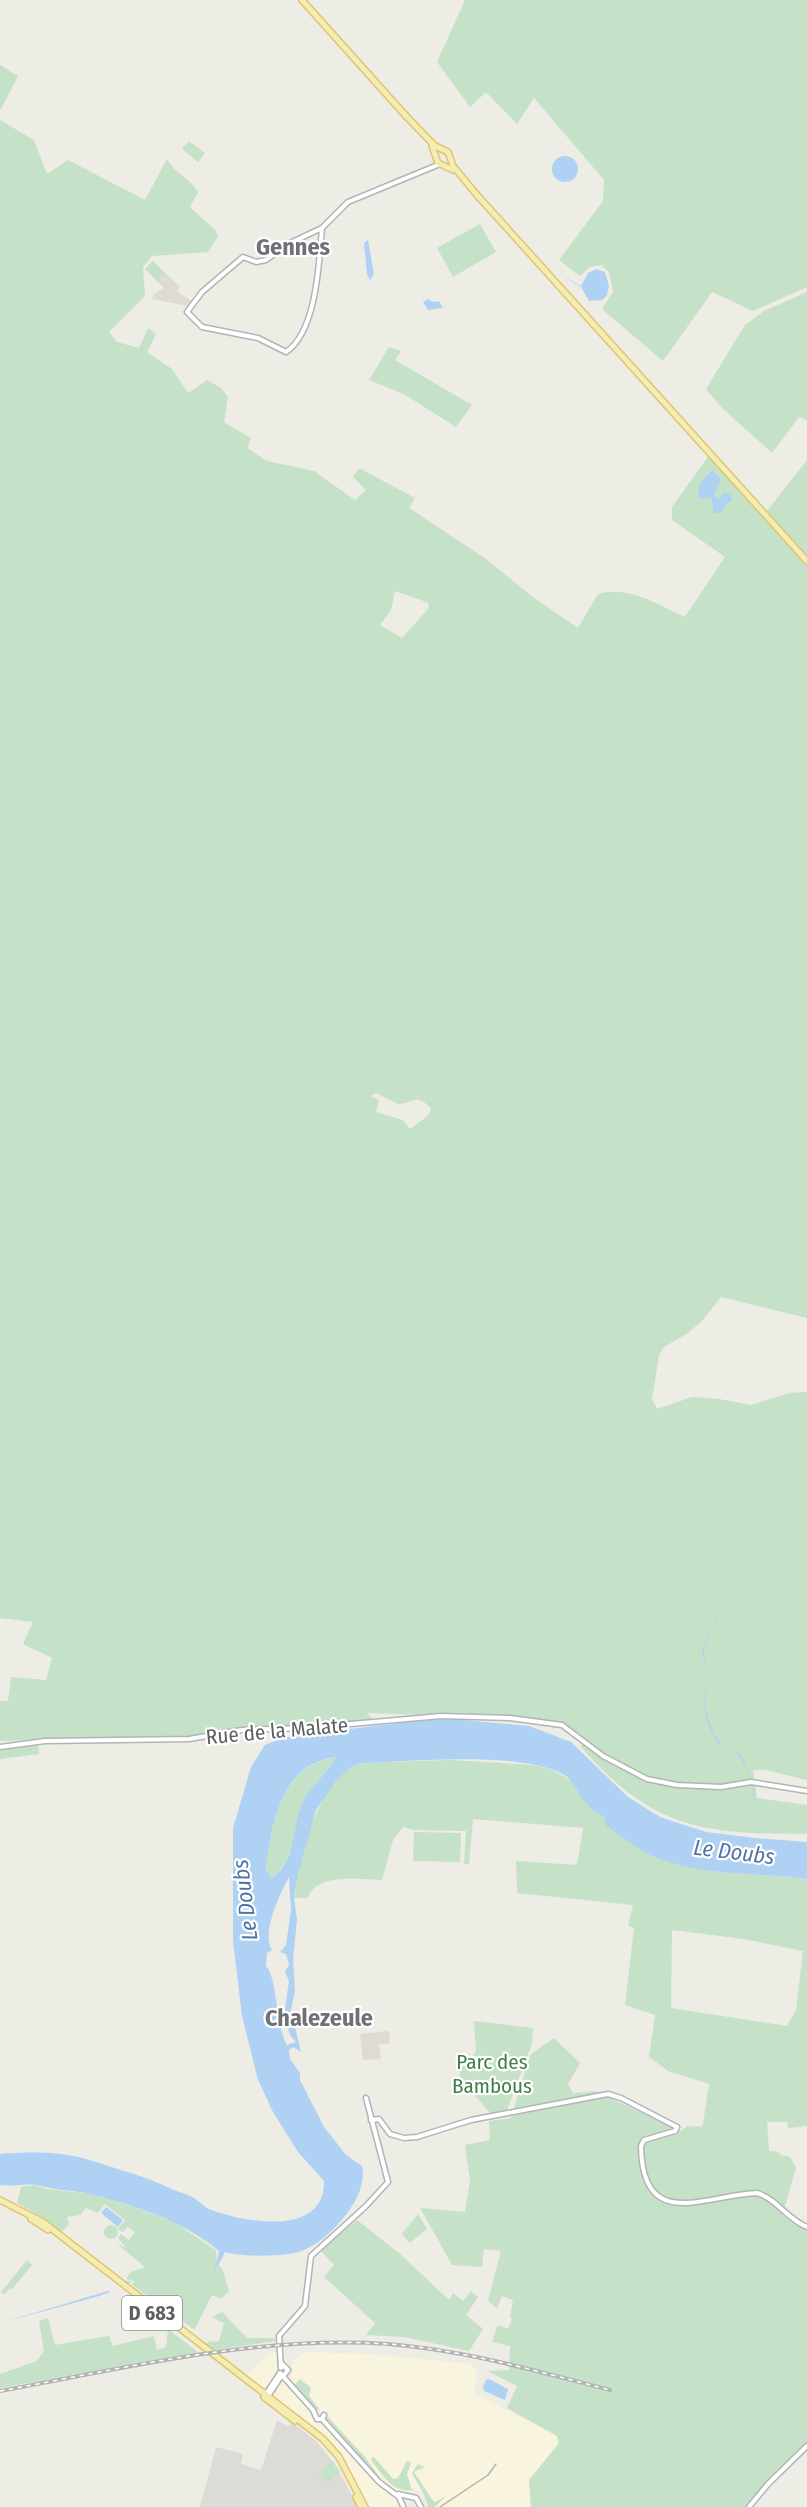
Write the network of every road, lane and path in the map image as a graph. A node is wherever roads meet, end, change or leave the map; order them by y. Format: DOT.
graph roads {
  1 [pos="302,0"];
  2 [pos="405,115"];
  3 [pos="442,150"];
  4 [pos="442,161"];
  5 [pos="322,228"];
  6 [pos="807,561"];
  7 [pos="0,1747"];
  8 [pos="807,1791"];
  9 [pos="366,2098"];
  10 [pos="371,2120"];
  11 [pos="0,2202"];
  12 [pos="40,2225"];
  13 [pos="807,2227"];
  14 [pos="63,2237"];
  15 [pos="95,2268"];
  16 [pos="111,2276"];
  17 [pos="283,2372"];
  18 [pos="274,2383"];
  19 [pos="259,2390"];
  20 [pos="269,2396"];
  21 [pos="807,2446"];
  22 [pos="375,2478"];
  23 [pos="408,2498"];
  24 [pos="403,2506"];
  25 [pos="363,2507"];
  26 [pos="421,2507"];
  27 [pos="749,2507"];
  1 -- 2 [label="main road"];
  2 -- 3 [label="main road"];
  2 -- 4 [label="main road"];
  3 -- 4 [label="main road"];
  3 -- 4 [label="main road"];
  4 -- 5 [label="street"];
  4 -- 6 [label="main road"];
  5 -- 5 [label="street"];
  7 -- 8 [label="street, Rue de la Malate"];
  9 -- 10 [label="street"];
  10 -- 13 [label="street"];
  10 -- 17 [label="street"];
  11 -- 12 [label="main road, D 683"];
  11 -- 14 [label="main road, D 683"];
  12 -- 14 [label="main road"];
  12 -- 15 [label="main road, D 683"];
  14 -- 16 [label="main road, D 683"];
  15 -- 16 [label="main road"];
  15 -- 20 [label="main road, D 683"];
  16 -- 19 [label="main road, D 683"];
  17 -- 18 [label="street"];
  17 -- 20 [label="street"];
  17 -- 22 [label="street"];
  18 -- 19 [label="street"];
  18 -- 20 [label="street"];
  19 -- 20 [label="main road, D 683"];
  20 -- 25 [label="main road, D 683"];
  20 -- 25 [label="main road, D 683"];
  21 -- 27 [label="street"];
  22 -- 23 [label="street"];
  22 -- 24 [label="street"];
  23 -- 24 [label="street"];
  23 -- 26 [label="street"];
}
